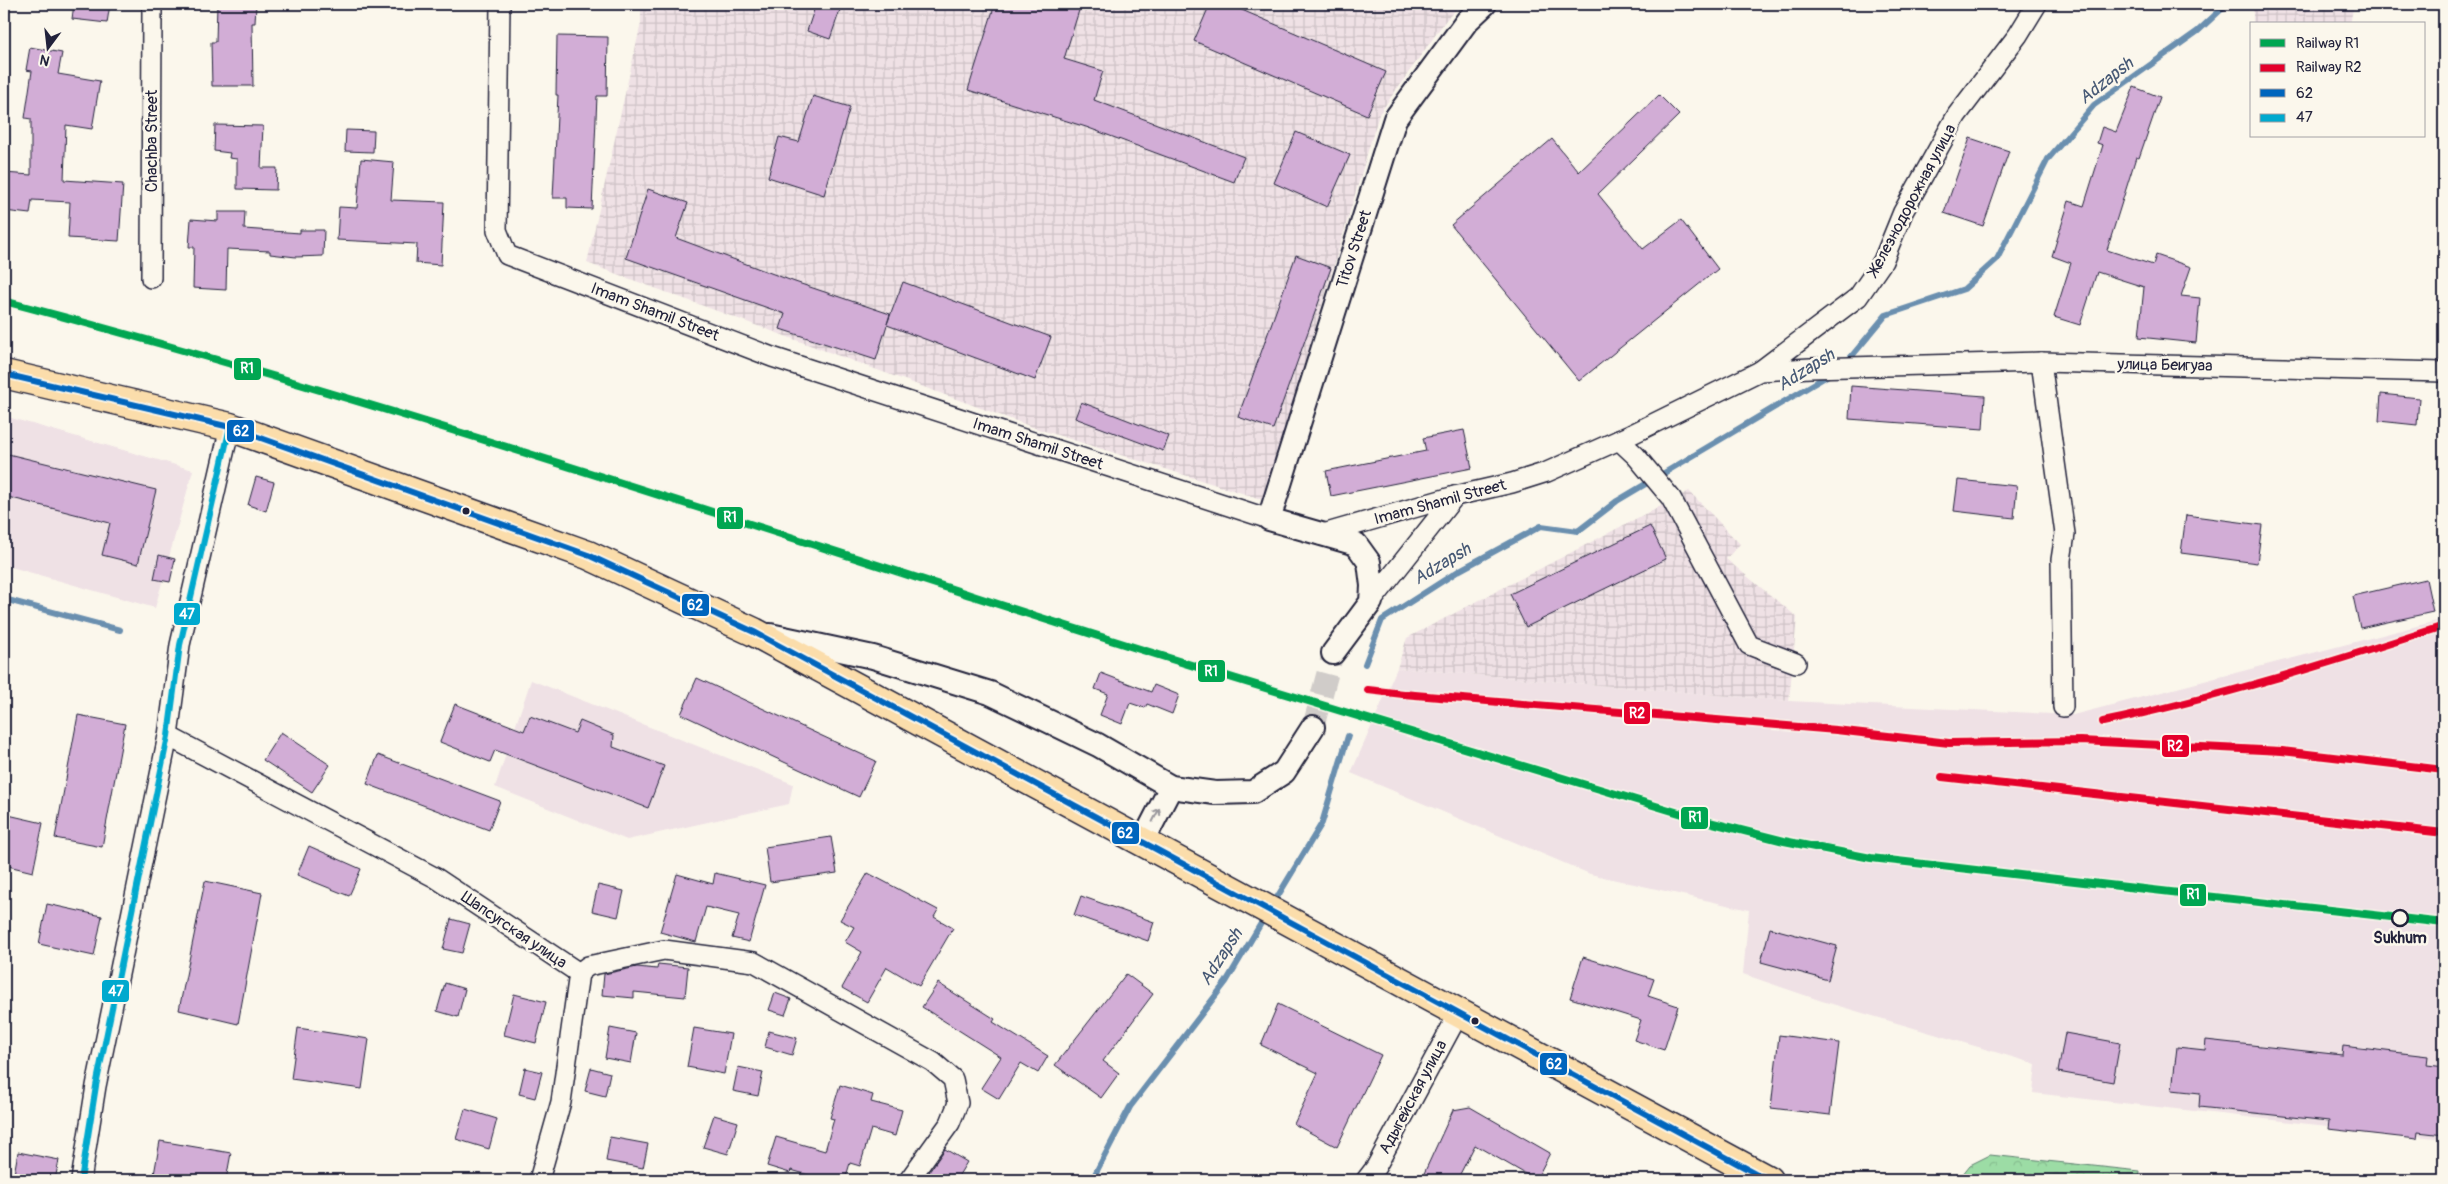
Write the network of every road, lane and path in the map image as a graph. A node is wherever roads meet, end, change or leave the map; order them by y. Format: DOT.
graph roads {
  1 [pos="152,4"];
  2 [pos="500,4"];
  3 [pos="1485,4"];
  4 [pos="2037,4"];
  5 [pos="152,278"];
  6 [pos="2041,362"];
  7 [pos="1810,368"];
  8 [pos="1760,371"];
  9 [pos="2444,372"];
  10 [pos="4,374"];
  11 [pos="230,428"];
  12 [pos="1619,440"];
  13 [pos="1455,496"];
  14 [pos="1269,519"];
  15 [pos="1320,534"];
  16 [pos="1371,602"];
  17 [pos="754,632"];
  18 [pos="1333,653"];
  19 [pos="1796,663"];
  20 [pos="2063,707"];
  21 [pos="1313,727"];
  22 [pos="168,736"];
  23 [pos="1171,787"];
  24 [pos="1142,843"];
  25 [pos="579,973"];
  26 [pos="1459,1013"];
  27 [pos="81,1180"];
  28 [pos="539,1180"];
  29 [pos="909,1180"];
  30 [pos="1366,1180"];
  31 [pos="1768,1180"];
  1 -- 5 [label="street, Chachba Street"];
  2 -- 14 [label="street, Imam Shamil Street"];
  3 -- 14 [label="street, Titov Street"];
  4 -- 8 [label="street, Железнодорожная улица"];
  6 -- 7 [label="street, улица Беигуаа"];
  6 -- 9 [label="street, улица Беигуаа"];
  6 -- 20 [label="street"];
  7 -- 8 [label="street, Imam Shamil Street"];
  8 -- 12 [label="street, Imam Shamil Street"];
  10 -- 11 [label="highway"];
  11 -- 17 [label="highway"];
  11 -- 22 [label="street"];
  12 -- 13 [label="street, Imam Shamil Street"];
  12 -- 19 [label="street"];
  13 -- 15 [label="street, Imam Shamil Street"];
  13 -- 16 [label="street"];
  14 -- 15 [label="street, Imam Shamil Street"];
  15 -- 16 [label="street"];
  16 -- 18 [label="street"];
  17 -- 23 [label="street"];
  17 -- 24 [label="highway"];
  21 -- 23 [label="street"];
  22 -- 25 [label="street, Шапсугская улица"];
  22 -- 27 [label="street"];
  24 -- 23 [label="street, one-way"];
  24 -- 26 [label="highway"];
  25 -- 28 [label="street"];
  25 -- 29 [label="street, Шапсугская улица"];
  26 -- 30 [label="street, Адыгейская улица"];
  26 -- 31 [label="highway"];
}
